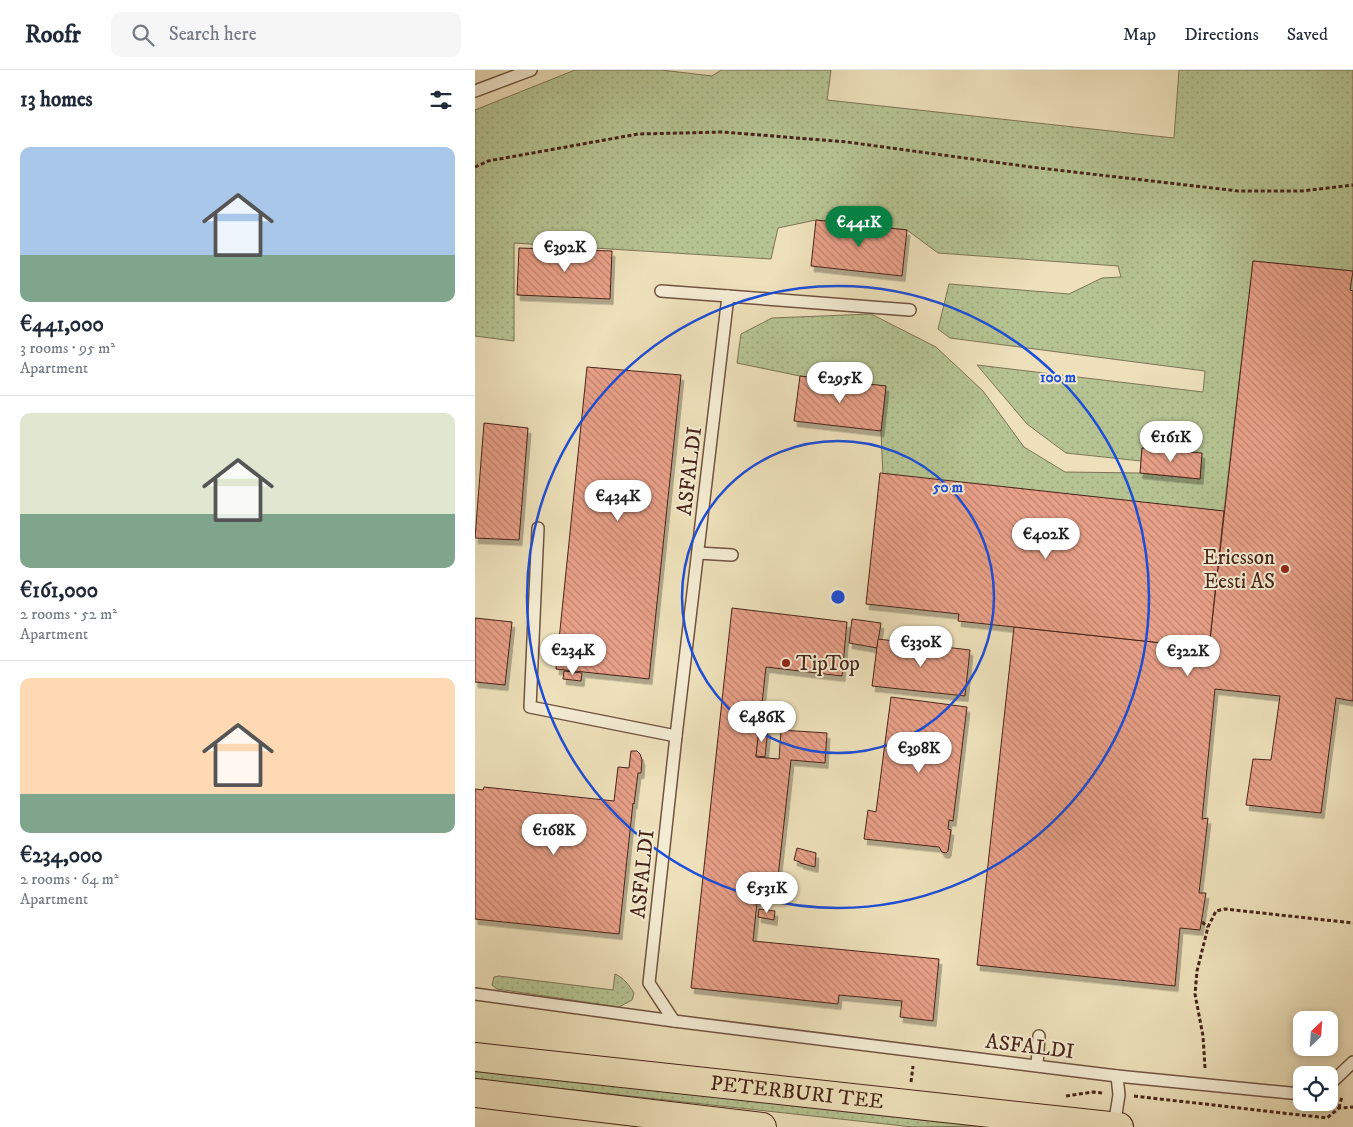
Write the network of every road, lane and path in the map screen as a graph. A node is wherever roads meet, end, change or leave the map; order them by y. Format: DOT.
graph roads {
  1 [pos="531,70"];
  2 [pos="475,92"];
  3 [pos="475,167"];
  4 [pos="1353,185"];
  5 [pos="661,291"];
  6 [pos="728,296"];
  7 [pos="910,310"];
  8 [pos="538,528"];
  9 [pos="698,553"];
  10 [pos="733,555"];
  11 [pos="676,736"];
  12 [pos="1201,922"];
  13 [pos="1353,923"];
  14 [pos="1208,927"];
  15 [pos="475,994"];
  16 [pos="673,1021"];
  17 [pos="1039,1036"];
  18 [pos="914,1050"];
  19 [pos="475,1057"];
  20 [pos="1353,1062"];
  21 [pos="1037,1065"];
  22 [pos="1117,1076"];
  23 [pos="1338,1077"];
  24 [pos="1204,1085"];
  25 [pos="911,1088"];
  26 [pos="475,1093"];
  27 [pos="1293,1093"];
  28 [pos="1202,1104"];
  29 [pos="1114,1126"];
  30 [pos="762,1127"];
  31 [pos="1119,1127"];
  1 -- 2 [label="lane"];
  3 -- 4 [label="path"];
  5 -- 6 [label="lane"];
  6 -- 7 [label="lane"];
  6 -- 9 [label="lane, ASFALDI"];
  8 -- 11 [label="lane"];
  9 -- 10 [label="lane"];
  9 -- 11 [label="lane, ASFALDI"];
  11 -- 16 [label="lane, ASFALDI"];
  12 -- 14 [label="path"];
  13 -- 14 [label="path"];
  14 -- 24 [label="path"];
  15 -- 16 [label="lane"];
  16 -- 18 [label="lane, ASFALDI"];
  17 -- 21 [label="lane"];
  18 -- 21 [label="lane, ASFALDI"];
  18 -- 25 [label="path"];
  19 -- 29 [label="highway, PETERBURI TEE"];
  20 -- 23 [label="lane"];
  21 -- 22 [label="lane, ASFALDI"];
  22 -- 24 [label="lane, ASFALDI"];
  22 -- 29 [label="lane"];
  24 -- 27 [label="lane, ASFALDI"];
  24 -- 28 [label="path"];
  26 -- 30 [label="highway, PETERBURI TEE"];
  29 -- 31 [label="highway, PETERBURI TEE"];
}
